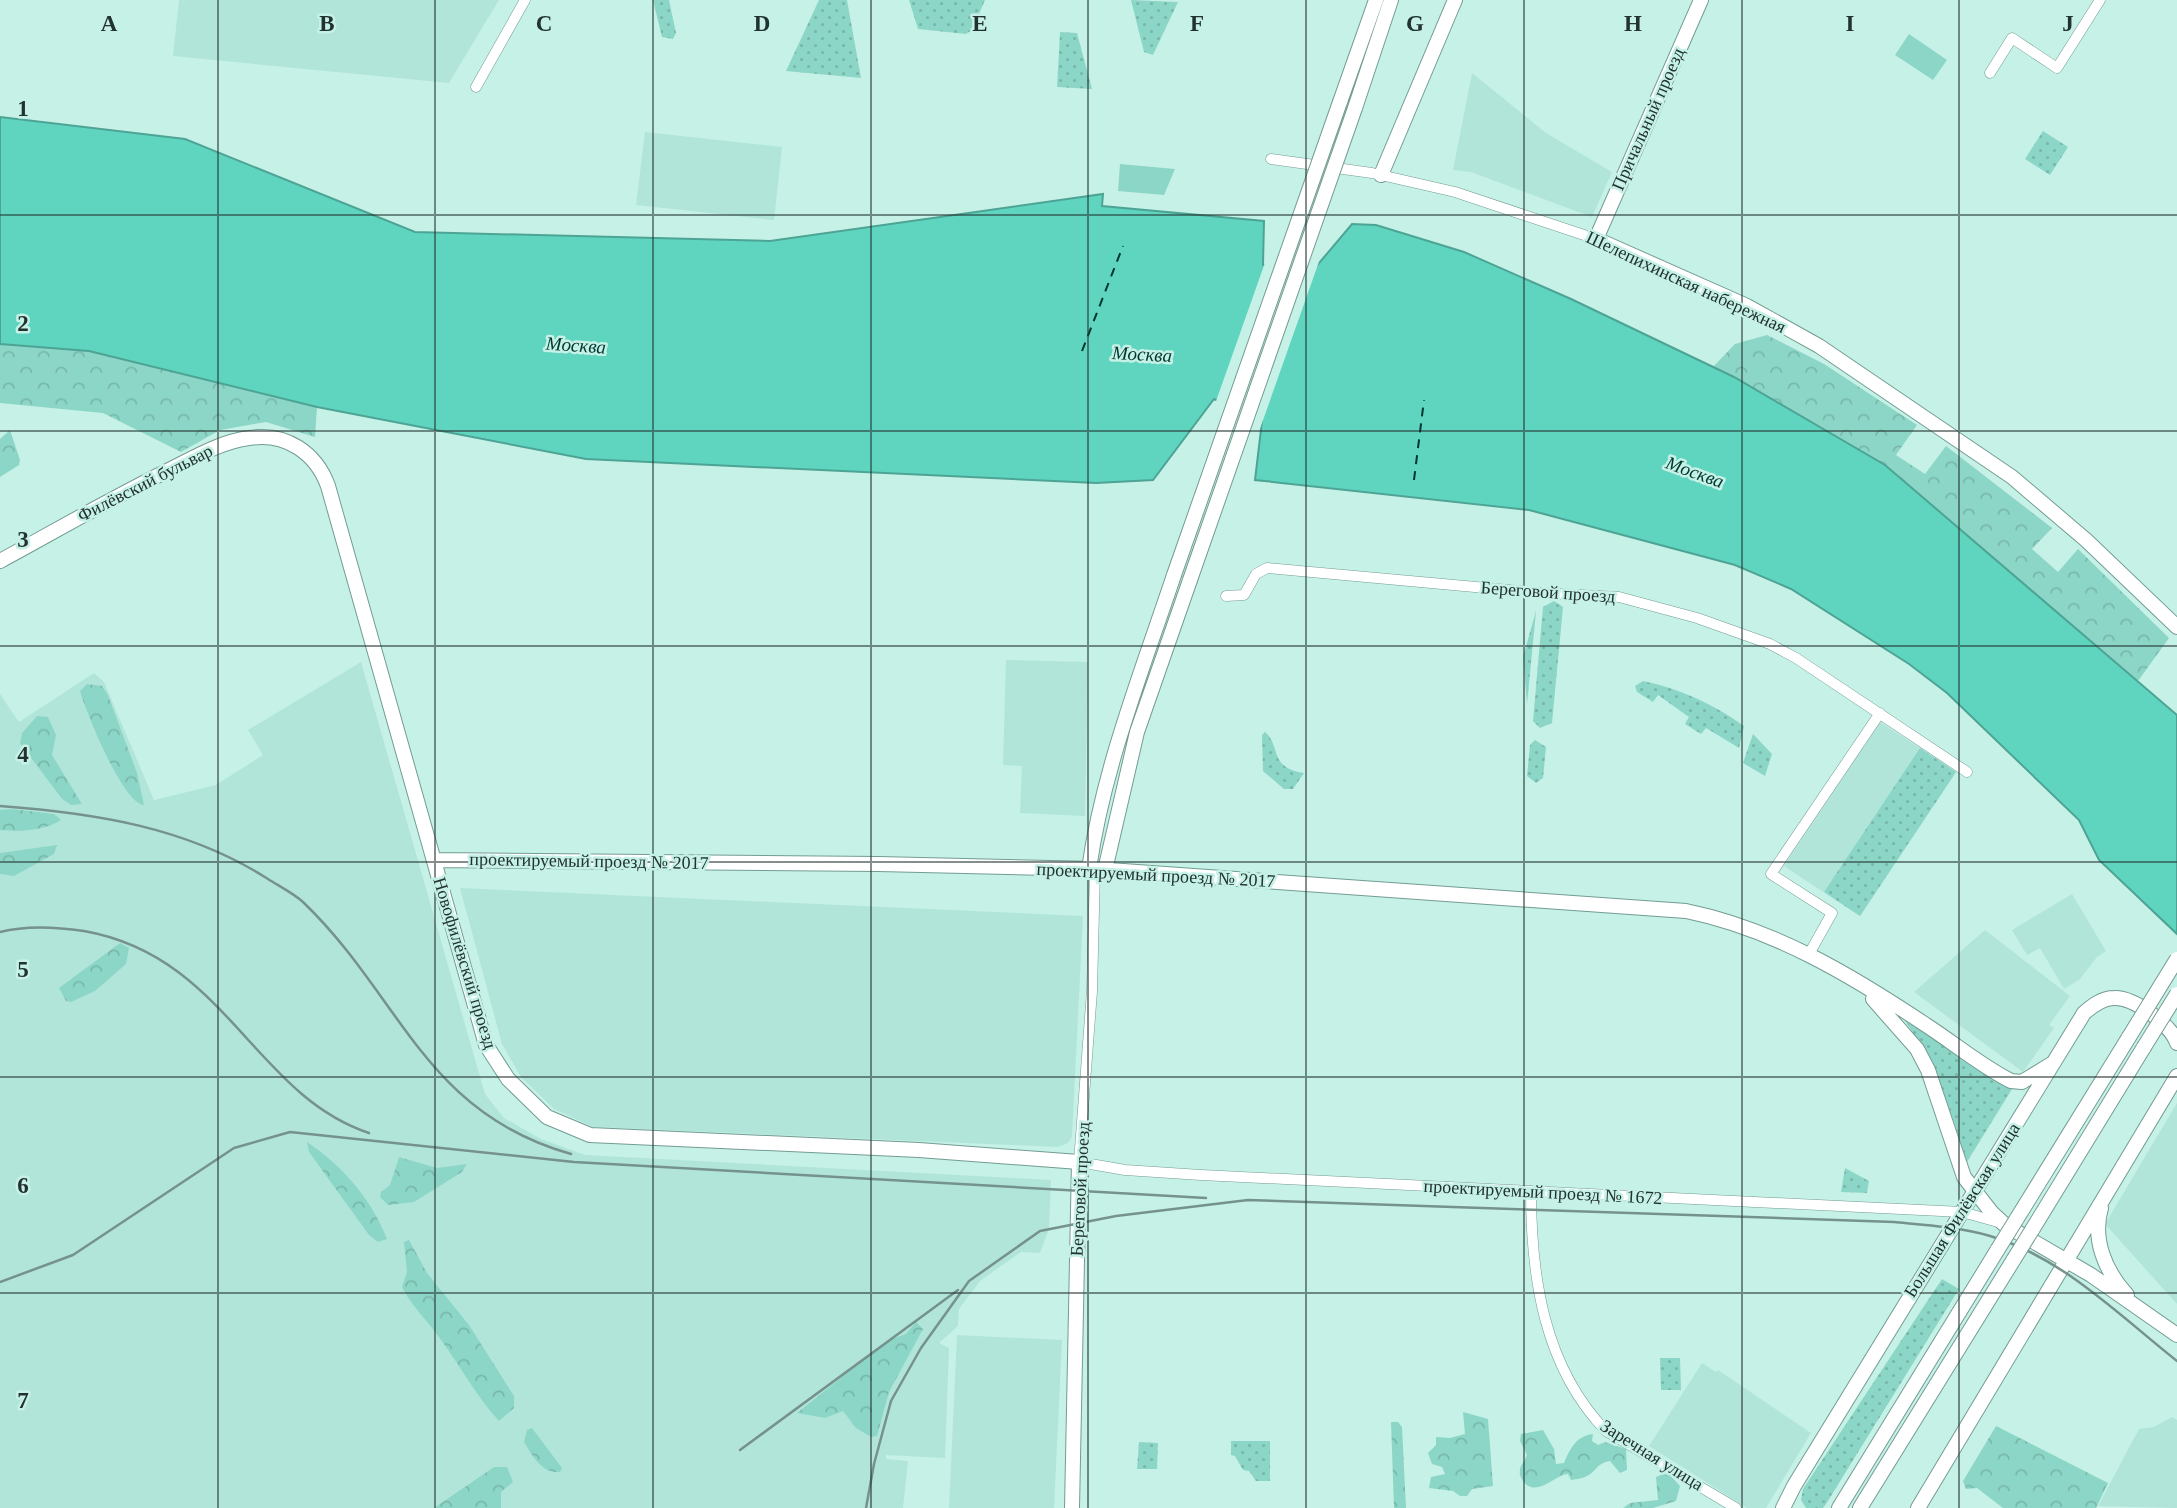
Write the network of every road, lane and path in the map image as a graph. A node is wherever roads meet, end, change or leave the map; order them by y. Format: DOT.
graph roads {
  1 [pos="525,0"];
  2 [pos="1376,0"];
  3 [pos="1391,0"];
  4 [pos="1455,0"];
  5 [pos="1701,0"];
  6 [pos="2100,0"];
  7 [pos="1990,73"];
  8 [pos="476,87"];
  9 [pos="1271,159"];
  10 [pos="1381,175"];
  11 [pos="1596,239"];
  12 [pos="299,447"];
  13 [pos="0,561"];
  14 [pos="1226,596"];
  15 [pos="2177,627"];
  16 [pos="1880,713"];
  17 [pos="1967,772"];
  18 [pos="434,860"];
  19 [pos="1096,869"];
  20 [pos="1809,954"];
  21 [pos="2177,959"];
  22 [pos="1860,985"];
  23 [pos="2177,994"];
  24 [pos="2177,1044"];
  25 [pos="2053,1063"];
  26 [pos="2177,1076"];
  27 [pos="1079,1162"];
  28 [pos="1531,1191"];
  29 [pos="1973,1191"];
  30 [pos="2103,1199"];
  31 [pos="1962,1212"];
  32 [pos="2011,1222"];
  33 [pos="2065,1262"];
  34 [pos="2141,1309"];
  35 [pos="2177,1335"];
  36 [pos="1788,1503"];
  37 [pos="1839,1507"];
  38 [pos="1072,1508"];
  39 [pos="1736,1508"];
  40 [pos="1860,1508"];
  41 [pos="1918,1508"];
  1 -- 8 [label="street"];
  2 -- 19 [label="street, bridge"];
  3 -- 19 [label="street, bridge"];
  4 -- 10 [label="street"];
  5 -- 11 [label="street, Причальный проезд"];
  6 -- 7 [label="street"];
  9 -- 10 [label="street, Шелепихинская набережная"];
  10 -- 11 [label="street, Шелепихинская набережная"];
  11 -- 15 [label="street, Шелепихинская набережная"];
  12 -- 13 [label="street, Филёвский бульвар"];
  12 -- 18 [label="street, Новофилёвский проезд"];
  14 -- 16 [label="street, Береговой проезд"];
  16 -- 17 [label="street, Береговой проезд"];
  16 -- 20 [label="street"];
  18 -- 19 [label="street, проектируемый проезд № 2017"];
  18 -- 27 [label="street, Новофилёвский проезд"];
  19 -- 20 [label="street, проектируемый проезд № 2017"];
  19 -- 27 [label="street, Береговой проезд"];
  20 -- 22 [label="street, проектируемый проезд № 2017"];
  21 -- 32 [label="street, bridge"];
  22 -- 25 [label="street, проектируемый проезд № 2017"];
  22 -- 29 [label="street, проектируемый проезд № 2017"];
  23 -- 40 [label="street, bridge"];
  24 -- 25 [label="street, Большая Филёвская улица"];
  25 -- 29 [label="street, Большая Филёвская улица"];
  26 -- 30 [label="street"];
  27 -- 28 [label="street, проектируемый проезд № 1672"];
  27 -- 38 [label="street, Береговой проезд"];
  28 -- 31 [label="street, проектируемый проезд № 1672"];
  28 -- 39 [label="street, Заречная улица"];
  29 -- 31 [label="street, Большая Филёвская улица"];
  29 -- 32 [label="street, проектируемый проезд № 2017"];
  30 -- 33 [label="street"];
  30 -- 34 [label="street"];
  31 -- 32 [label="street, проектируемый проезд № 1672"];
  31 -- 36 [label="street, Большая Филёвская улица"];
  32 -- 33 [label="street, проектируемый проезд № 2017"];
  32 -- 37 [label="street, bridge"];
  33 -- 34 [label="street, проектируемый проезд № 2017"];
  33 -- 41 [label="street"];
  34 -- 35 [label="street"];
}
